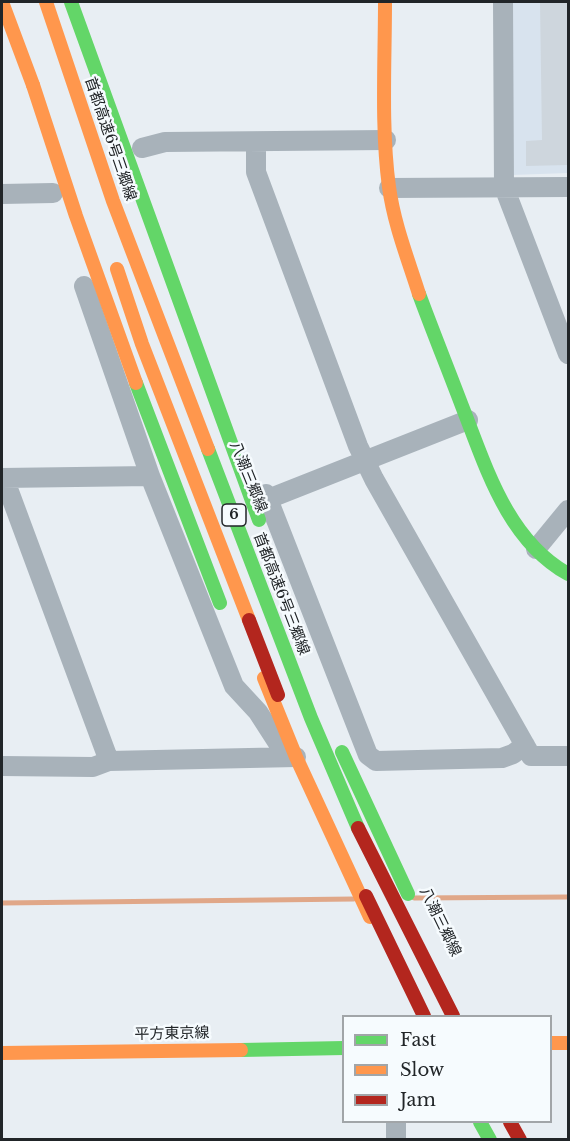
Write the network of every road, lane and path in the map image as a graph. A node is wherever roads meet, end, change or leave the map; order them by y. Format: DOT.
graph roads {
  1 [pos="2,2"];
  2 [pos="10,2"];
  3 [pos="45,2"];
  4 [pos="59,2"];
  5 [pos="71,2"];
  6 [pos="385,2"];
  7 [pos="502,2"];
  8 [pos="82,69"];
  9 [pos="54,130"];
  10 [pos="386,140"];
  11 [pos="256,142"];
  12 [pos="142,148"];
  13 [pos="568,186"];
  14 [pos="504,187"];
  15 [pos="389,188"];
  16 [pos="52,193"];
  17 [pos="2,194"];
  18 [pos="112,255"];
  19 [pos="191,290"];
  20 [pos="564,329"];
  21 [pos="175,331"];
  22 [pos="568,354"];
  23 [pos="468,420"];
  24 [pos="365,460"];
  25 [pos="150,476"];
  26 [pos="3,478"];
  27 [pos="267,498"];
  28 [pos="568,510"];
  29 [pos="265,537"];
  30 [pos="536,549"];
  31 [pos="568,574"];
  32 [pos="222,609"];
  33 [pos="301,654"];
  34 [pos="250,676"];
  35 [pos="280,717"];
  36 [pos="337,740"];
  37 [pos="525,745"];
  38 [pos="568,756"];
  39 [pos="292,757"];
  40 [pos="109,761"];
  41 [pos="2,766"];
  42 [pos="416,910"];
  43 [pos="415,1015"];
  44 [pos="423,1015"];
  45 [pos="452,1015"];
  46 [pos="552,1043"];
  47 [pos="568,1043"];
  48 [pos="342,1048"];
  49 [pos="2,1053"];
  50 [pos="396,1123"];
  51 [pos="470,1123"];
  52 [pos="481,1123"];
  53 [pos="511,1123"];
  54 [pos="396,1140"];
  55 [pos="478,1140"];
  56 [pos="490,1140"];
  57 [pos="520,1140"];
  1 -- 32 [label="main road, bridge"];
  2 -- 9 [label="main road"];
  3 -- 45 [label="main road, 首都高速6号三郷線 / 6"];
  4 -- 8 [label="main road, 八潮三郷線"];
  5 -- 29 [label="main road, bridge"];
  6 -- 10 [label="main road"];
  7 -- 14 [label="street"];
  8 -- 12 [label="street"];
  8 -- 21 [label="main road, 八潮三郷線"];
  9 -- 16 [label="street"];
  9 -- 35 [label="main road"];
  10 -- 11 [label="street"];
  10 -- 15 [label="main road"];
  11 -- 12 [label="street"];
  11 -- 24 [label="street"];
  12 -- 19 [label="street"];
  13 -- 14 [label="street"];
  14 -- 15 [label="street"];
  14 -- 20 [label="street"];
  15 -- 23 [label="main road"];
  16 -- 17 [label="street"];
  16 -- 25 [label="street"];
  18 -- 44 [label="main road, 6"];
  19 -- 21 [label="street"];
  19 -- 27 [label="street"];
  20 -- 22 [label="street"];
  21 -- 33 [label="main road, 八潮三郷線"];
  23 -- 24 [label="street"];
  23 -- 30 [label="main road"];
  24 -- 27 [label="street"];
  24 -- 37 [label="street"];
  25 -- 26 [label="street"];
  25 -- 39 [label="street"];
  26 -- 40 [label="street"];
  27 -- 37 [label="street"];
  28 -- 30 [label="street"];
  30 -- 31 [label="main road"];
  34 -- 35 [label="main road"];
  35 -- 39 [label="main road"];
  36 -- 42 [label="main road, 八潮三郷線"];
  37 -- 38 [label="street"];
  39 -- 40 [label="street"];
  39 -- 43 [label="main road"];
  40 -- 41 [label="street"];
  46 -- 47 [label="main road"];
  48 -- 49 [label="main road, 平方東京線"];
  50 -- 54 [label="street"];
  51 -- 55 [label="main road"];
  52 -- 56 [label="main road"];
  53 -- 57 [label="main road"];
}
